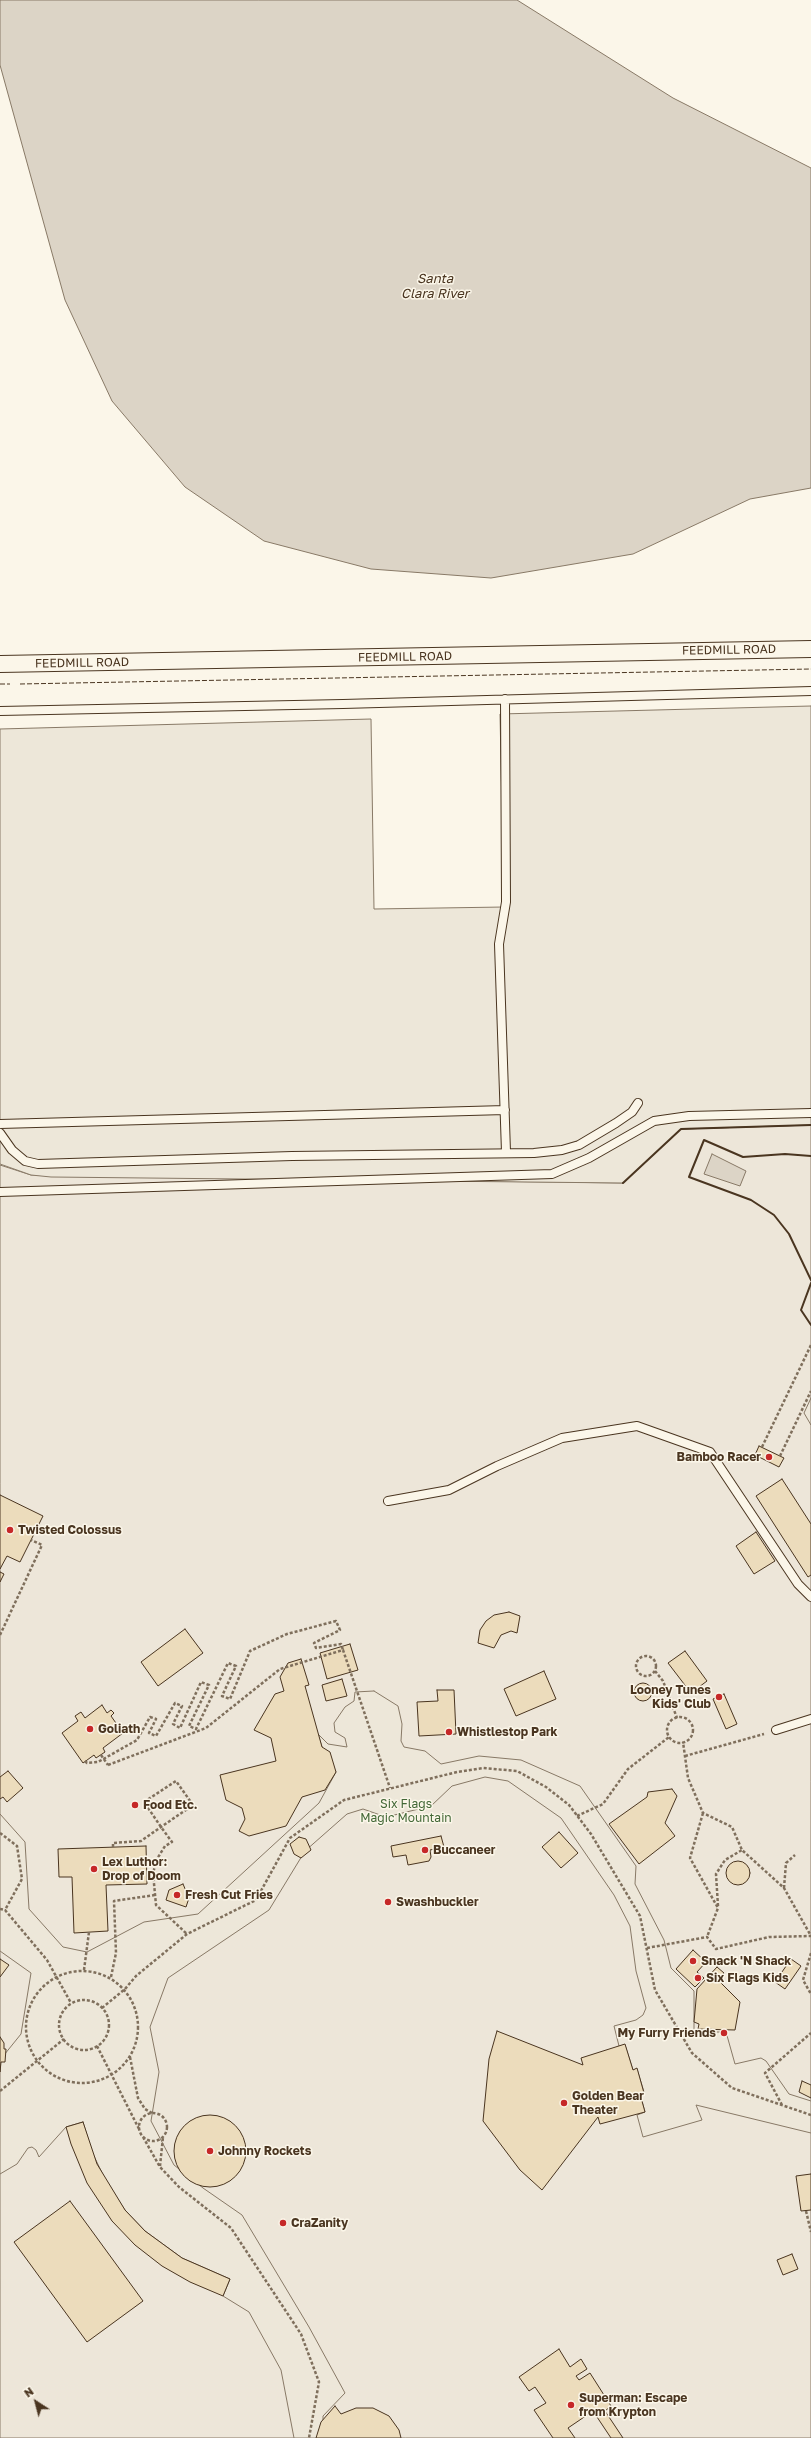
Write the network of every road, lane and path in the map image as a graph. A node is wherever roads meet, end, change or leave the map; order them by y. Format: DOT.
graph roads {
  1 [pos="811,649"];
  2 [pos="0,664"];
  3 [pos="811,691"];
  4 [pos="505,699"];
  5 [pos="0,711"];
  6 [pos="638,1103"];
  7 [pos="505,1110"];
  8 [pos="811,1113"];
  9 [pos="0,1124"];
  10 [pos="0,1133"];
  11 [pos="506,1152"];
  12 [pos="0,1192"];
  13 [pos="811,1345"];
  14 [pos="811,1391"];
  15 [pos="762,1447"];
  16 [pos="780,1456"];
  17 [pos="388,1501"];
  18 [pos="31,1540"];
  19 [pos="811,1597"];
  20 [pos="0,1635"];
  21 [pos="343,1650"];
  22 [pos="655,1671"];
  23 [pos="677,1718"];
  24 [pos="811,1719"];
  25 [pos="776,1730"];
  26 [pos="669,1737"];
  27 [pos="683,1742"];
  28 [pos="101,1755"];
  29 [pos="685,1756"];
  30 [pos="85,1761"];
  31 [pos="390,1788"];
  32 [pos="703,1813"];
  33 [pos="577,1816"];
  34 [pos="161,1827"];
  35 [pos="0,1833"];
  36 [pos="113,1847"];
  37 [pos="742,1850"];
  38 [pos="795,1855"];
  39 [pos="784,1888"];
  40 [pos="155,1895"];
  41 [pos="718,1908"];
  42 [pos="0,1909"];
  43 [pos="5,1910"];
  44 [pos="89,1932"];
  45 [pos="186,1934"];
  46 [pos="708,1937"];
  47 [pos="646,1948"];
  48 [pos="811,1953"];
  49 [pos="84,1970"];
  50 [pos="55,1977"];
  51 [pos="111,1977"];
  52 [pos="125,1989"];
  53 [pos="811,1994"];
  54 [pos="71,2003"];
  55 [pos="102,2008"];
  56 [pos="811,2033"];
  57 [pos="64,2039"];
  58 [pos="97,2046"];
  59 [pos="130,2057"];
  60 [pos="36,2060"];
  61 [pos="110,2075"];
  62 [pos="0,2091"];
  63 [pos="782,2105"];
  64 [pos="152,2113"];
  65 [pos="811,2115"];
  66 [pos="139,2129"];
  67 [pos="163,2136"];
  68 [pos="143,2137"];
  69 [pos="160,2167"];
  70 [pos="806,2211"];
  71 [pos="811,2232"];
  72 [pos="309,2438"];
  1 -- 2 [label="street, FEEDMILL ROAD"];
  3 -- 4 [label="lane"];
  4 -- 5 [label="lane"];
  4 -- 7 [label="lane"];
  6 -- 11 [label="lane"];
  7 -- 9 [label="lane"];
  7 -- 11 [label="lane"];
  8 -- 12 [label="lane"];
  10 -- 11 [label="lane"];
  13 -- 15 [label="path"];
  14 -- 16 [label="path"];
  17 -- 19 [label="lane"];
  18 -- 20 [label="path"];
  21 -- 28 [label="path, bridge"];
  21 -- 30 [label="path"];
  21 -- 31 [label="path"];
  22 -- 22 [label="path"];
  22 -- 23 [label="path"];
  23 -- 26 [label="path"];
  23 -- 27 [label="path"];
  24 -- 25 [label="lane"];
  25 -- 29 [label="path"];
  26 -- 27 [label="path"];
  26 -- 33 [label="path"];
  27 -- 29 [label="path"];
  29 -- 32 [label="path"];
  31 -- 33 [label="path"];
  31 -- 45 [label="path"];
  32 -- 37 [label="path"];
  32 -- 41 [label="path"];
  33 -- 47 [label="path"];
  34 -- 34 [label="path"];
  34 -- 36 [label="path"];
  34 -- 40 [label="path"];
  35 -- 43 [label="path"];
  37 -- 39 [label="path"];
  37 -- 41 [label="path"];
  38 -- 39 [label="path"];
  39 -- 46 [label="path"];
  40 -- 45 [label="path"];
  40 -- 51 [label="path"];
  41 -- 46 [label="path"];
  42 -- 43 [label="path"];
  43 -- 50 [label="path"];
  44 -- 49 [label="path"];
  45 -- 52 [label="path"];
  46 -- 47 [label="path"];
  47 -- 63 [label="path"];
  48 -- 53 [label="path"];
  49 -- 50 [label="path"];
  49 -- 51 [label="path"];
  50 -- 54 [label="path"];
  50 -- 60 [label="path"];
  51 -- 52 [label="path"];
  52 -- 55 [label="path"];
  52 -- 59 [label="path"];
  54 -- 55 [label="path"];
  54 -- 57 [label="path"];
  55 -- 58 [label="path"];
  56 -- 63 [label="path"];
  57 -- 58 [label="path"];
  57 -- 60 [label="path"];
  58 -- 61 [label="path"];
  59 -- 61 [label="path"];
  59 -- 64 [label="path"];
  60 -- 61 [label="path"];
  60 -- 62 [label="path"];
  61 -- 66 [label="path"];
  63 -- 65 [label="path"];
  64 -- 66 [label="path"];
  64 -- 67 [label="path"];
  66 -- 68 [label="path"];
  67 -- 68 [label="path"];
  67 -- 69 [label="path"];
  68 -- 69 [label="path"];
  69 -- 72 [label="path"];
  70 -- 71 [label="path"];
}
